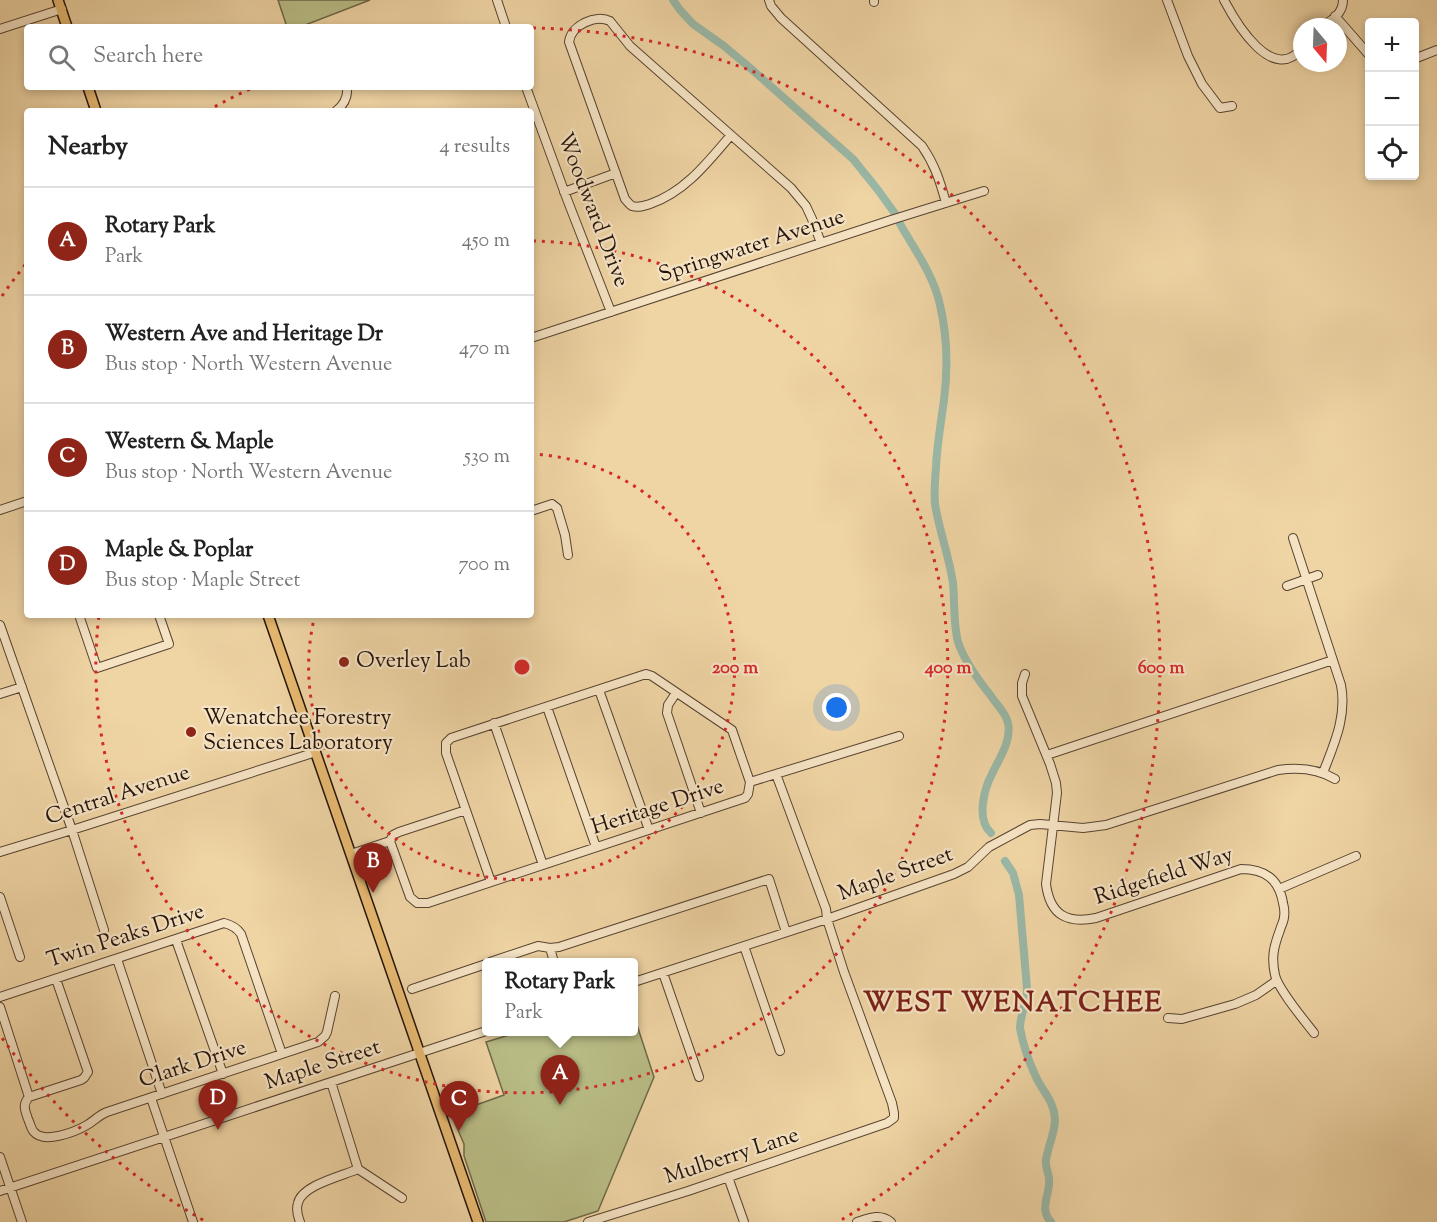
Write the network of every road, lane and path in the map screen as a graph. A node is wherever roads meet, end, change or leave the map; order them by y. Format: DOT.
graph roads {
  1 [pos="497,0"];
  2 [pos="769,0"];
  3 [pos="1167,0"];
  4 [pos="1224,0"];
  5 [pos="1343,0"];
  6 [pos="60,5"];
  7 [pos="1335,16"];
  8 [pos="1333,18"];
  9 [pos="66,24"];
  10 [pos="505,24"];
  11 [pos="0,29"];
  12 [pos="1365,50"];
  13 [pos="1437,50"];
  14 [pos="1293,57"];
  15 [pos="1419,57"];
  16 [pos="89,90"];
  17 [pos="348,90"];
  18 [pos="527,90"];
  19 [pos="1232,106"];
  20 [pos="95,108"];
  21 [pos="339,108"];
  22 [pos="534,108"];
  23 [pos="534,109"];
  24 [pos="731,135"];
  25 [pos="616,173"];
  26 [pos="984,191"];
  27 [pos="564,192"];
  28 [pos="946,203"];
  29 [pos="821,243"];
  30 [pos="611,312"];
  31 [pos="534,337"];
  32 [pos="24,502"];
  33 [pos="0,510"];
  34 [pos="534,510"];
  35 [pos="1293,538"];
  36 [pos="568,555"];
  37 [pos="1318,575"];
  38 [pos="1307,579"];
  39 [pos="1287,585"];
  40 [pos="80,618"];
  41 [pos="160,618"];
  42 [pos="269,618"];
  43 [pos="0,625"];
  44 [pos="1333,660"];
  45 [pos="1025,674"];
  46 [pos="22,687"];
  47 [pos="599,690"];
  48 [pos="676,693"];
  49 [pos="0,694"];
  50 [pos="547,707"];
  51 [pos="494,723"];
  52 [pos="900,736"];
  53 [pos="316,753"];
  54 [pos="1047,755"];
  55 [pos="1323,773"];
  56 [pos="776,774"];
  57 [pos="1335,779"];
  58 [pos="750,782"];
  59 [pos="466,810"];
  60 [pos="701,813"];
  61 [pos="1053,825"];
  62 [pos="72,830"];
  63 [pos="649,830"];
  64 [pos="390,840"];
  65 [pos="596,847"];
  66 [pos="0,852"];
  67 [pos="351,854"];
  68 [pos="1356,856"];
  69 [pos="543,865"];
  70 [pos="491,882"];
  71 [pos="1279,889"];
  72 [pos="0,897"];
  73 [pos="826,919"];
  74 [pos="104,930"];
  75 [pos="786,932"];
  76 [pos="176,940"];
  77 [pos="744,946"];
  78 [pos="550,948"];
  79 [pos="20,957"];
  80 [pos="503,958"];
  81 [pos="553,958"];
  82 [pos="117,959"];
  83 [pos="482,965"];
  84 [pos="663,973"];
  85 [pos="56,979"];
  86 [pos="638,980"];
  87 [pos="1276,981"];
  88 [pos="412,989"];
  89 [pos="335,996"];
  90 [pos="0,997"];
  91 [pos="0,1007"];
  92 [pos="1168,1018"];
  93 [pos="482,1032"];
  94 [pos="1314,1033"];
  95 [pos="780,1051"];
  96 [pos="419,1053"];
  97 [pos="282,1054"];
  98 [pos="223,1074"];
  99 [pos="699,1077"];
  100 [pos="331,1082"];
  101 [pos="162,1094"];
  102 [pos="29,1097"];
  103 [pos="151,1098"];
  104 [pos="164,1137"];
  105 [pos="0,1157"];
  106 [pos="358,1170"];
  107 [pos="728,1177"];
  108 [pos="10,1188"];
  109 [pos="0,1191"];
  110 [pos="402,1198"];
  111 [pos="22,1222"];
  112 [pos="193,1222"];
  113 [pos="300,1222"];
  114 [pos="478,1222"];
  115 [pos="588,1222"];
  116 [pos="744,1222"];
  117 [pos="857,1222"];
  118 [pos="891,1222"];
  1 -- 10 [label="street"];
  2 -- 28 [label="street"];
  3 -- 19 [label="street"];
  4 -- 14 [label="street"];
  5 -- 7 [label="street"];
  6 -- 9 [label="main road"];
  6 -- 11 [label="street"];
  7 -- 8 [label="street"];
  7 -- 12 [label="street"];
  13 -- 15 [label="street"];
  16 -- 20 [label="main road"];
  17 -- 21 [label="street"];
  18 -- 22 [label="street, Woodward Drive"];
  23 -- 27 [label="street, Woodward Drive"];
  24 -- 25 [label="street"];
  24 -- 25 [label="street"];
  24 -- 29 [label="street"];
  25 -- 27 [label="street"];
  26 -- 28 [label="street, Springwater Avenue"];
  27 -- 30 [label="street, Woodward Drive"];
  28 -- 29 [label="street, Springwater Avenue"];
  29 -- 30 [label="street, Springwater Avenue"];
  30 -- 31 [label="street, Springwater Avenue"];
  32 -- 33 [label="street"];
  34 -- 36 [label="street"];
  35 -- 38 [label="street"];
  37 -- 38 [label="street"];
  38 -- 39 [label="street"];
  38 -- 44 [label="street"];
  40 -- 41 [label="street"];
  42 -- 53 [label="main road"];
  43 -- 46 [label="street"];
  44 -- 54 [label="street"];
  44 -- 55 [label="street"];
  45 -- 54 [label="street, Ridgefield Way"];
  46 -- 49 [label="street"];
  46 -- 62 [label="street"];
  47 -- 48 [label="street, Heritage Drive"];
  47 -- 50 [label="street, Heritage Drive"];
  47 -- 63 [label="street"];
  48 -- 58 [label="street, Heritage Drive"];
  48 -- 60 [label="street"];
  50 -- 51 [label="street, Heritage Drive"];
  50 -- 65 [label="street"];
  51 -- 59 [label="street, Heritage Drive"];
  51 -- 69 [label="street"];
  52 -- 56 [label="street"];
  53 -- 62 [label="street, Central Avenue"];
  53 -- 67 [label="main road"];
  54 -- 61 [label="street, Ridgefield Way"];
  55 -- 57 [label="street, Maple Street"];
  55 -- 61 [label="street, Maple Street"];
  56 -- 58 [label="street"];
  56 -- 73 [label="street"];
  58 -- 60 [label="street, Heritage Drive"];
  59 -- 64 [label="street"];
  59 -- 70 [label="street"];
  60 -- 63 [label="street, Heritage Drive"];
  61 -- 71 [label="street, Ridgefield Way"];
  61 -- 73 [label="street, Maple Street"];
  62 -- 66 [label="street, Central Avenue"];
  62 -- 74 [label="street"];
  63 -- 65 [label="street, Heritage Drive"];
  64 -- 67 [label="street"];
  64 -- 70 [label="street, Heritage Drive"];
  65 -- 69 [label="street, Heritage Drive"];
  67 -- 96 [label="main road"];
  68 -- 71 [label="street"];
  69 -- 70 [label="street, Heritage Drive"];
  71 -- 87 [label="street"];
  72 -- 79 [label="street"];
  73 -- 75 [label="street, Maple Street"];
  73 -- 107 [label="street, Mulberry Lane"];
  75 -- 77 [label="street, Maple Street"];
  75 -- 78 [label="street"];
  76 -- 82 [label="street, Twin Peaks Drive"];
  76 -- 97 [label="street, Twin Peaks Drive"];
  76 -- 98 [label="street"];
  77 -- 84 [label="street, Maple Street"];
  77 -- 95 [label="street"];
  78 -- 80 [label="street"];
  78 -- 81 [label="street"];
  82 -- 85 [label="street, Twin Peaks Drive"];
  82 -- 101 [label="street"];
  83 -- 88 [label="street"];
  84 -- 86 [label="street, Maple Street"];
  84 -- 99 [label="street"];
  85 -- 90 [label="street, Twin Peaks Drive"];
  85 -- 102 [label="street"];
  87 -- 92 [label="street"];
  87 -- 94 [label="street"];
  89 -- 97 [label="street, Clark Drive"];
  91 -- 102 [label="street"];
  93 -- 96 [label="street, Maple Street"];
  96 -- 100 [label="street, Maple Street"];
  96 -- 114 [label="main road"];
  97 -- 98 [label="street, Clark Drive"];
  98 -- 101 [label="street, Clark Drive"];
  100 -- 104 [label="street, Maple Street"];
  100 -- 106 [label="street"];
  101 -- 103 [label="street, Clark Drive"];
  102 -- 103 [label="street, Clark Drive"];
  103 -- 104 [label="street"];
  104 -- 108 [label="street, Maple Street"];
  104 -- 112 [label="street"];
  105 -- 108 [label="street"];
  106 -- 110 [label="street"];
  106 -- 113 [label="street"];
  107 -- 115 [label="street, Mulberry Lane"];
  107 -- 116 [label="street"];
  108 -- 109 [label="street, Maple Street"];
  108 -- 111 [label="street"];
  117 -- 118 [label="street"];
}
